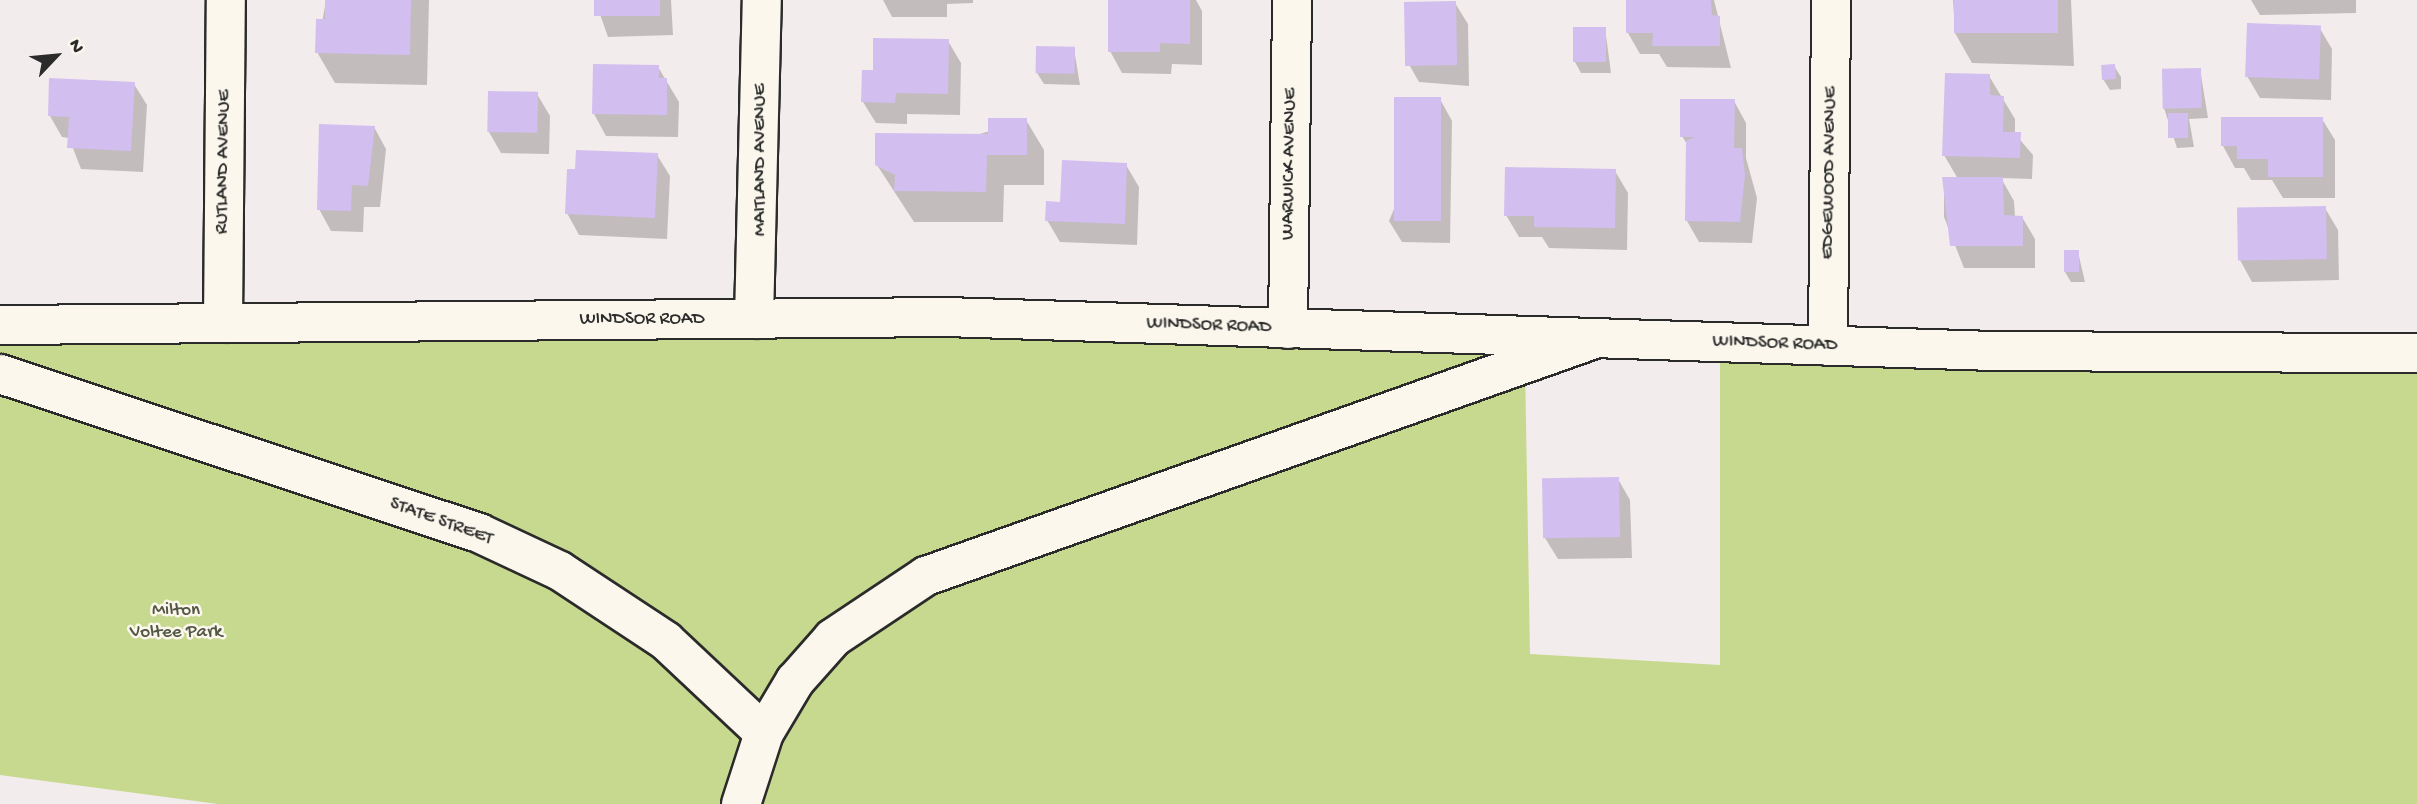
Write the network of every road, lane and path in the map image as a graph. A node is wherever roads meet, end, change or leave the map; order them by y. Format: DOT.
graph roads {
  1 [pos="226,0"];
  2 [pos="762,0"];
  3 [pos="1292,0"];
  4 [pos="1831,0"];
  5 [pos="754,319"];
  6 [pos="223,323"];
  7 [pos="0,325"];
  8 [pos="1288,328"];
  9 [pos="1595,338"];
  10 [pos="1828,346"];
  11 [pos="2417,353"];
  12 [pos="0,374"];
  13 [pos="764,733"];
  14 [pos="741,804"];
  1 -- 6 [label="street, RUTLAND AVENUE"];
  2 -- 5 [label="street, MAITLAND AVENUE"];
  3 -- 8 [label="street, WARWICK AVENUE"];
  4 -- 10 [label="street, EDGEWOOD AVENUE"];
  5 -- 6 [label="street, WINDSOR ROAD"];
  5 -- 8 [label="street, WINDSOR ROAD"];
  6 -- 7 [label="street, WINDSOR ROAD"];
  8 -- 9 [label="street, WINDSOR ROAD"];
  9 -- 10 [label="street, WINDSOR ROAD"];
  9 -- 13 [label="street"];
  10 -- 11 [label="street, WINDSOR ROAD"];
  12 -- 13 [label="street, STATE STREET"];
  13 -- 14 [label="street"];
}
